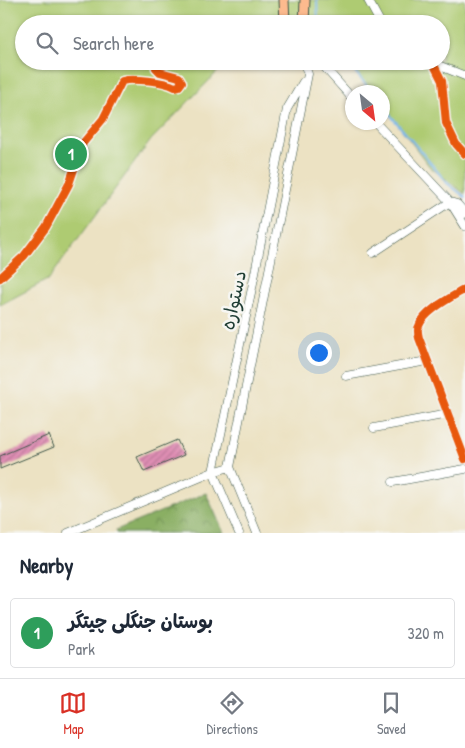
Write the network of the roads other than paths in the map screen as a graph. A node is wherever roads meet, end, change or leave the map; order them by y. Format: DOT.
graph roads {
  1 [pos="284,0"];
  2 [pos="305,0"];
  3 [pos="368,0"];
  4 [pos="285,15"];
  5 [pos="304,15"];
  6 [pos="377,15"];
  7 [pos="306,70"];
  8 [pos="327,70"];
  9 [pos="435,70"];
  10 [pos="449,70"];
  11 [pos="308,74"];
  12 [pos="465,76"];
  13 [pos="345,90"];
  14 [pos="382,130"];
  15 [pos="465,154"];
  16 [pos="450,202"];
  17 [pos="465,213"];
  18 [pos="465,226"];
  19 [pos="373,253"];
  20 [pos="465,289"];
  21 [pos="427,361"];
  22 [pos="346,376"];
  23 [pos="448,414"];
  24 [pos="374,428"];
  25 [pos="465,459"];
  26 [pos="230,467"];
  27 [pos="465,469"];
  28 [pos="213,472"];
  29 [pos="394,482"];
  30 [pos="68,533"];
  31 [pos="239,533"];
  32 [pos="257,533"];
  1 -- 4 [label="main road"];
  2 -- 5 [label="main road"];
  3 -- 6 [label="street"];
  7 -- 11 [label="street"];
  8 -- 13 [label="street"];
  9 -- 15 [label="street"];
  10 -- 12 [label="street"];
  11 -- 26 [label="street"];
  11 -- 28 [label="street, دستواره"];
  14 -- 16 [label="street"];
  16 -- 17 [label="street"];
  16 -- 18 [label="street"];
  16 -- 19 [label="street"];
  20 -- 21 [label="street"];
  21 -- 22 [label="street"];
  21 -- 23 [label="street"];
  23 -- 24 [label="street"];
  23 -- 25 [label="street"];
  26 -- 28 [label="street"];
  26 -- 32 [label="street"];
  27 -- 29 [label="street"];
  28 -- 30 [label="street"];
  28 -- 31 [label="street"];
}
